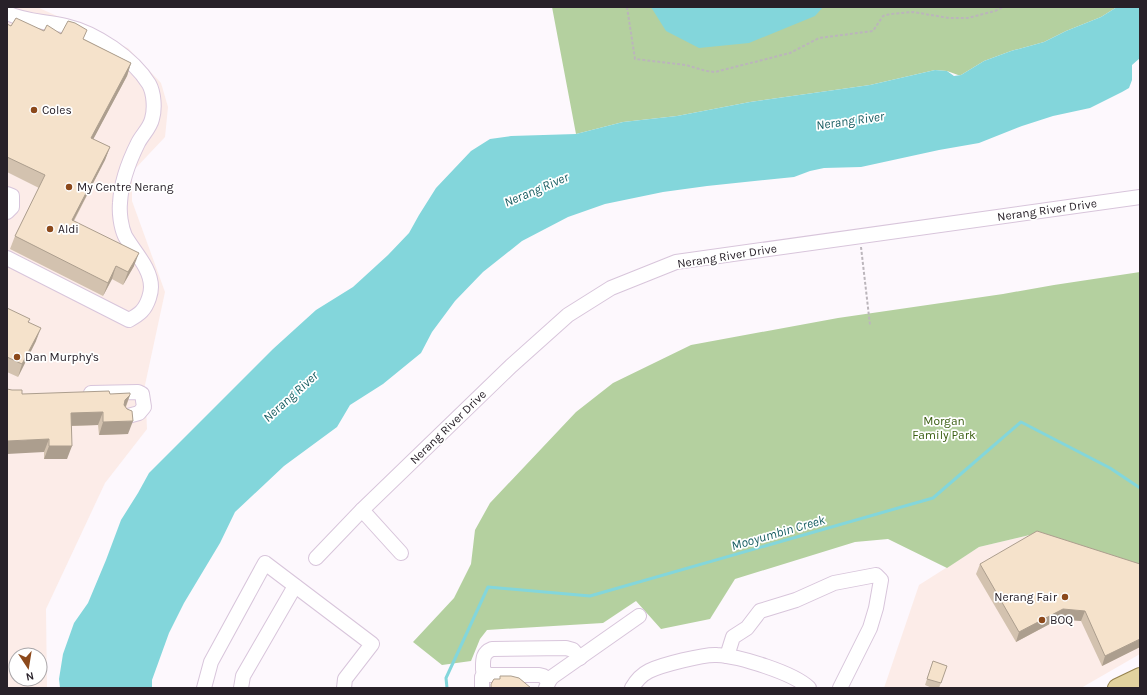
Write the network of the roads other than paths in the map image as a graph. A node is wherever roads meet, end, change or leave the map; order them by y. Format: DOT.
graph roads {
  1 [pos="7,13"];
  2 [pos="7,194"];
  3 [pos="1140,197"];
  4 [pos="7,212"];
  5 [pos="7,258"];
  6 [pos="76,394"];
  7 [pos="128,416"];
  8 [pos="362,510"];
  9 [pos="401,553"];
  10 [pos="316,558"];
  11 [pos="296,586"];
  12 [pos="639,616"];
  13 [pos="727,656"];
  14 [pos="580,658"];
  15 [pos="484,673"];
  16 [pos="1140,678"];
  17 [pos="547,685"];
  18 [pos="204,688"];
  19 [pos="241,688"];
  20 [pos="344,688"];
  21 [pos="482,688"];
  22 [pos="632,688"];
  23 [pos="809,688"];
  24 [pos="840,688"];
  25 [pos="1117,688"];
  1 -- 5 [label="street"];
  2 -- 4 [label="street"];
  3 -- 8 [label="street, Nerang River Drive"];
  6 -- 7 [label="street"];
  8 -- 9 [label="street"];
  8 -- 10 [label="street, Nerang River Drive"];
  11 -- 18 [label="street"];
  11 -- 19 [label="street"];
  11 -- 20 [label="street"];
  12 -- 14 [label="street"];
  13 -- 22 [label="street"];
  13 -- 23 [label="street"];
  13 -- 24 [label="street"];
  14 -- 15 [label="street"];
  14 -- 17 [label="street"];
  15 -- 17 [label="street"];
  15 -- 21 [label="street"];
  16 -- 25 [label="main road"];
}
